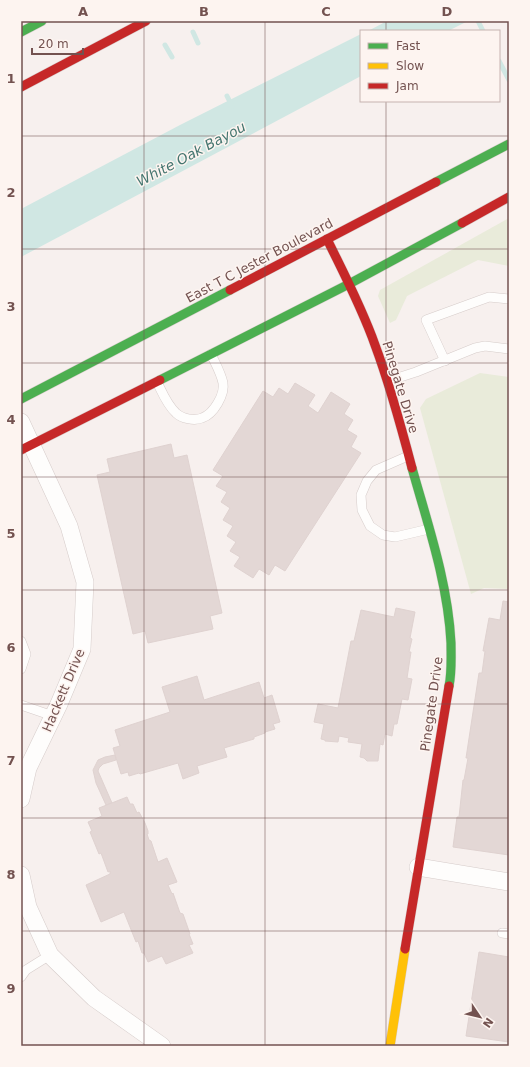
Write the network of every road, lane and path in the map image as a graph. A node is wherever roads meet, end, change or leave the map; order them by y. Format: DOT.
graph roads {
  1 [pos="42,21"];
  2 [pos="146,21"];
  3 [pos="21,32"];
  4 [pos="21,87"];
  5 [pos="509,144"];
  6 [pos="509,197"];
  7 [pos="327,239"];
  8 [pos="349,284"];
  9 [pos="509,299"];
  10 [pos="509,349"];
  11 [pos="211,354"];
  12 [pos="445,360"];
  13 [pos="388,381"];
  14 [pos="157,382"];
  15 [pos="21,399"];
  16 [pos="21,422"];
  17 [pos="27,447"];
  18 [pos="408,456"];
  19 [pos="429,529"];
  20 [pos="21,641"];
  21 [pos="21,669"];
  22 [pos="21,705"];
  23 [pos="53,716"];
  24 [pos="21,799"];
  25 [pos="418,867"];
  26 [pos="21,875"];
  27 [pos="509,882"];
  28 [pos="50,955"];
  29 [pos="24,974"];
  30 [pos="162,1046"];
  31 [pos="390,1046"];
  1 -- 3 [label="street"];
  2 -- 4 [label="street"];
  5 -- 7 [label="street, East T C Jester Boulevard"];
  6 -- 8 [label="street"];
  7 -- 8 [label="street, Pinegate Drive"];
  7 -- 15 [label="street, East T C Jester Boulevard"];
  8 -- 11 [label="street"];
  8 -- 13 [label="street, Pinegate Drive"];
  9 -- 12 [label="lane"];
  10 -- 12 [label="lane"];
  11 -- 14 [label="street"];
  11 -- 14 [label="lane"];
  12 -- 13 [label="lane"];
  13 -- 18 [label="street, Pinegate Drive"];
  14 -- 17 [label="street"];
  16 -- 17 [label="street, Hackett Drive"];
  17 -- 23 [label="street, Hackett Drive"];
  18 -- 19 [label="street, Pinegate Drive"];
  18 -- 19 [label="lane"];
  19 -- 25 [label="street, Pinegate Drive"];
  20 -- 21 [label="lane"];
  22 -- 23 [label="lane"];
  23 -- 24 [label="street, Hackett Drive"];
  25 -- 27 [label="street"];
  25 -- 31 [label="street, Pinegate Drive"];
  26 -- 28 [label="street"];
  28 -- 29 [label="lane"];
  28 -- 30 [label="street"];
}
